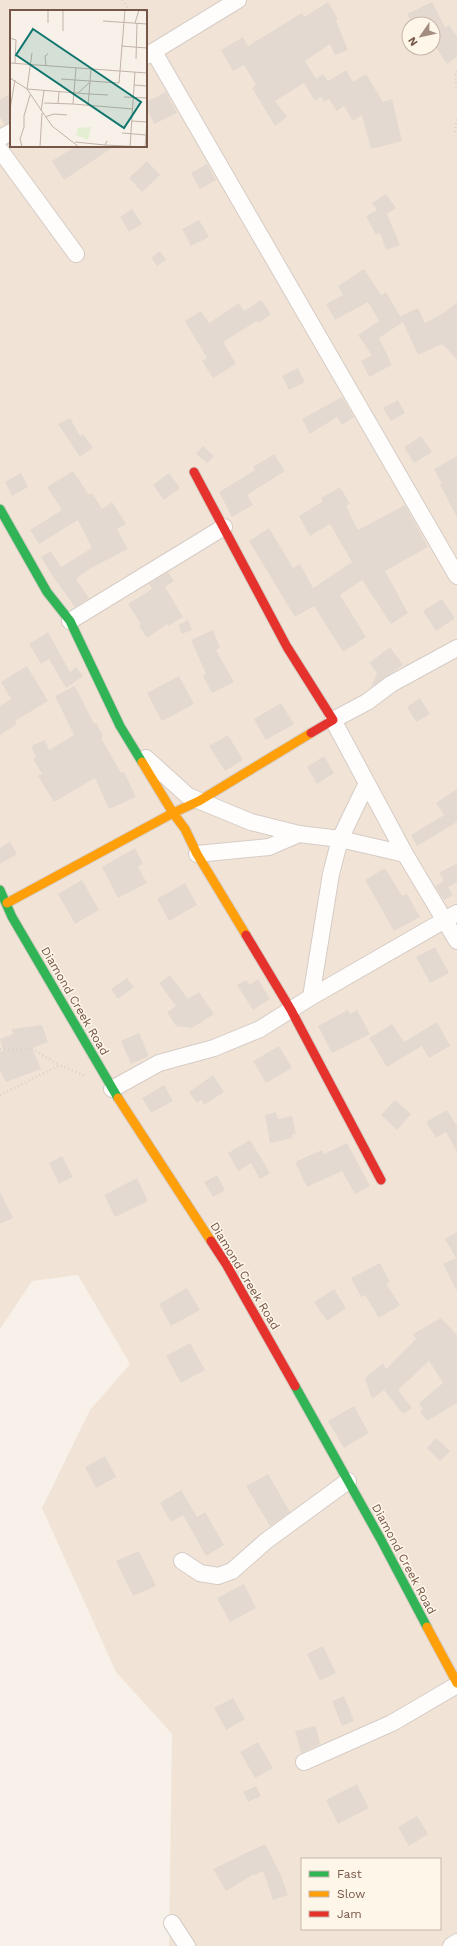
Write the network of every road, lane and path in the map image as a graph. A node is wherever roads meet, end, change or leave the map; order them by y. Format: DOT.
graph roads {
  1 [pos="122,0"];
  2 [pos="238,0"];
  3 [pos="129,10"];
  4 [pos="150,54"];
  5 [pos="457,71"];
  6 [pos="457,90"];
  7 [pos="457,118"];
  8 [pos="455,132"];
  9 [pos="10,133"];
  10 [pos="0,138"];
  11 [pos="0,150"];
  12 [pos="76,254"];
  13 [pos="194,472"];
  14 [pos="0,509"];
  15 [pos="224,527"];
  16 [pos="457,576"];
  17 [pos="70,621"];
  18 [pos="457,648"];
  19 [pos="333,720"];
  20 [pos="120,726"];
  21 [pos="367,783"];
  22 [pos="199,801"];
  23 [pos="173,813"];
  24 [pos="299,834"];
  25 [pos="340,839"];
  26 [pos="198,854"];
  27 [pos="404,854"];
  28 [pos="0,890"];
  29 [pos="7,903"];
  30 [pos="451,917"];
  31 [pos="457,942"];
  32 [pos="311,997"];
  33 [pos="291,1010"];
  34 [pos="0,1049"];
  35 [pos="60,1065"];
  36 [pos="86,1077"];
  37 [pos="112,1089"];
  38 [pos="0,1096"];
  39 [pos="381,1180"];
  40 [pos="348,1481"];
  41 [pos="182,1561"];
  42 [pos="457,1684"];
  43 [pos="304,1762"];
  44 [pos="172,1923"];
  45 [pos="457,1942"];
  46 [pos="187,1946"];
  47 [pos="451,1946"];
  1 -- 3 [label="path"];
  2 -- 4 [label="street"];
  4 -- 16 [label="street"];
  5 -- 6 [label="path"];
  7 -- 8 [label="path"];
  9 -- 10 [label="street"];
  11 -- 12 [label="street"];
  13 -- 15 [label="street"];
  14 -- 17 [label="street"];
  15 -- 17 [label="street"];
  15 -- 19 [label="street"];
  17 -- 20 [label="street"];
  18 -- 19 [label="street"];
  19 -- 21 [label="street"];
  19 -- 22 [label="street"];
  20 -- 22 [label="street"];
  20 -- 23 [label="street"];
  21 -- 25 [label="street"];
  21 -- 27 [label="street"];
  22 -- 23 [label="street"];
  22 -- 24 [label="street"];
  23 -- 26 [label="street"];
  23 -- 29 [label="street"];
  24 -- 25 [label="street"];
  24 -- 26 [label="street"];
  25 -- 27 [label="street"];
  25 -- 32 [label="street"];
  26 -- 33 [label="street"];
  27 -- 30 [label="street"];
  28 -- 29 [label="street, Diamond Creek Road"];
  29 -- 37 [label="street, Diamond Creek Road"];
  30 -- 31 [label="street"];
  30 -- 32 [label="street"];
  32 -- 33 [label="street"];
  33 -- 37 [label="street"];
  33 -- 39 [label="street"];
  34 -- 35 [label="path"];
  35 -- 36 [label="path"];
  35 -- 38 [label="path"];
  37 -- 40 [label="street, Diamond Creek Road"];
  40 -- 41 [label="street"];
  40 -- 42 [label="street, Diamond Creek Road"];
  42 -- 43 [label="street"];
  44 -- 46 [label="street"];
  45 -- 47 [label="street"];
}
